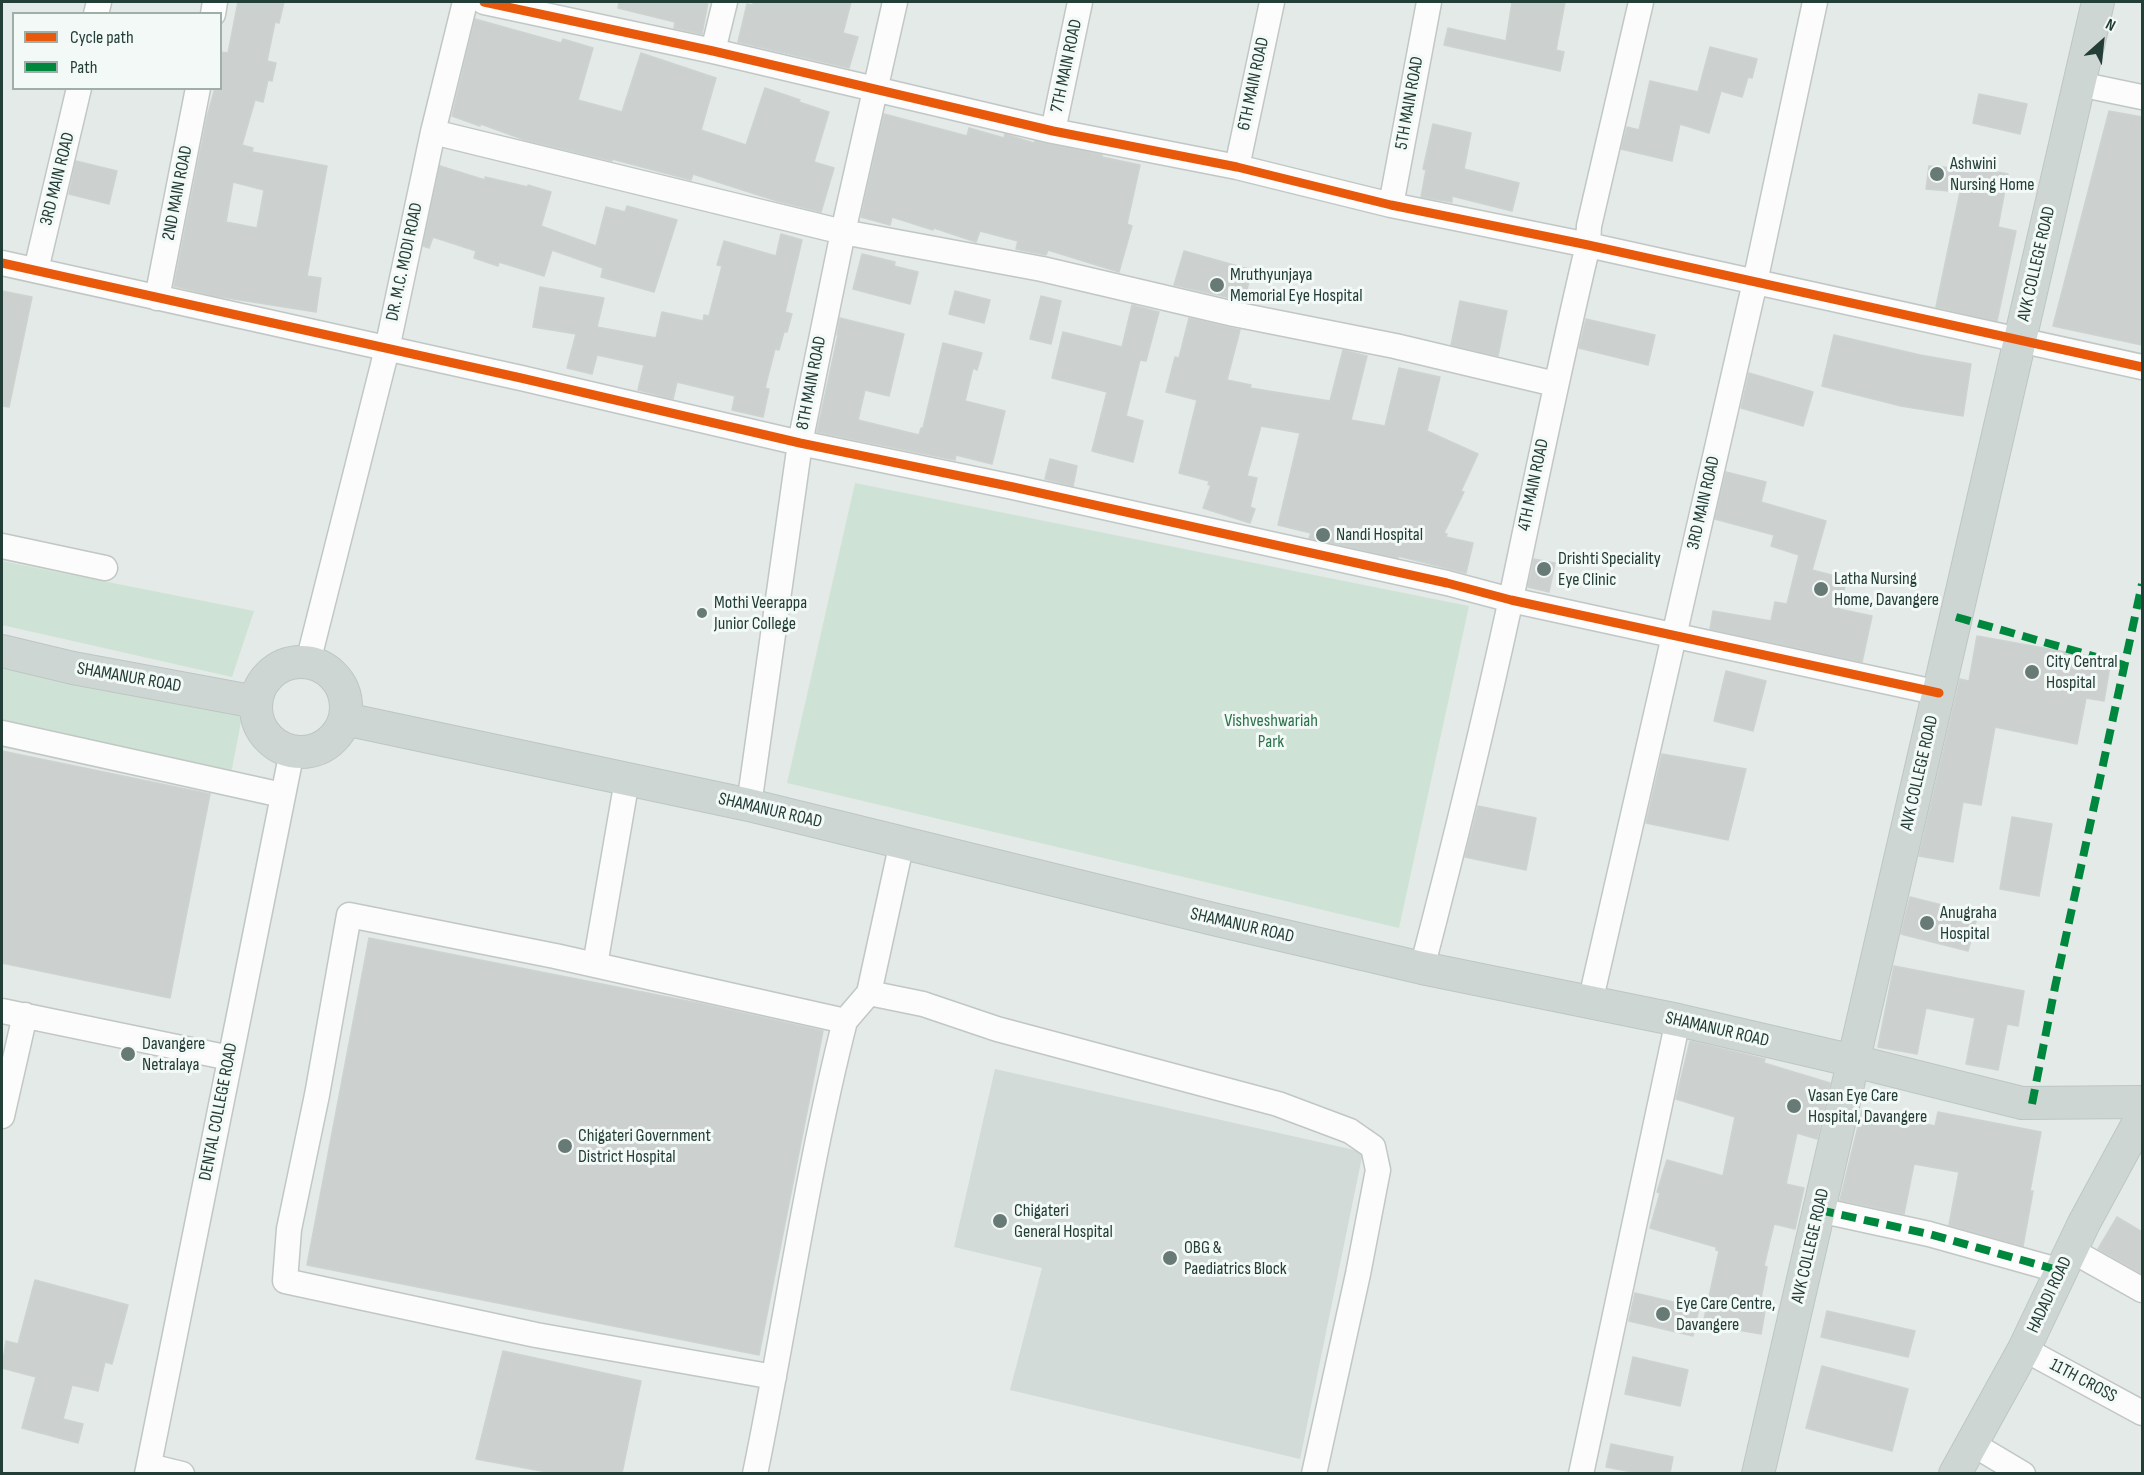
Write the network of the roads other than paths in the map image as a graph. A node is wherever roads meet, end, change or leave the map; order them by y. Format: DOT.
graph roads {
  1 [pos="465,2"];
  2 [pos="484,2"];
  3 [pos="725,2"];
  4 [pos="896,2"];
  5 [pos="1080,2"];
  6 [pos="1272,2"];
  7 [pos="1429,2"];
  8 [pos="1641,2"];
  9 [pos="1815,2"];
  10 [pos="2098,2"];
  11 [pos="713,51"];
  12 [pos="2079,84"];
  13 [pos="877,88"];
  14 [pos="80,90"];
  15 [pos="198,90"];
  16 [pos="2142,97"];
  17 [pos="1053,130"];
  18 [pos="433,132"];
  19 [pos="1237,167"];
  20 [pos="1392,205"];
  21 [pos="843,232"];
  22 [pos="1588,244"];
  23 [pos="2,263"];
  24 [pos="36,270"];
  25 [pos="1755,282"];
  26 [pos="157,298"];
  27 [pos="2020,340"];
  28 [pos="387,349"];
  29 [pos="2142,367"];
  30 [pos="1555,384"];
  31 [pos="800,443"];
  32 [pos="2,546"];
  33 [pos="105,568"];
  34 [pos="1511,600"];
  35 [pos="1674,635"];
  36 [pos="2,651"];
  37 [pos="308,662"];
  38 [pos="1939,693"];
  39 [pos="256,702"];
  40 [pos="345,719"];
  41 [pos="2,733"];
  42 [pos="292,751"];
  43 [pos="627,780"];
  44 [pos="282,795"];
  45 [pos="749,805"];
  46 [pos="902,842"];
  47 [pos="595,965"];
  48 [pos="1422,968"];
  49 [pos="869,993"];
  50 [pos="1590,1003"];
  51 [pos="13,1013"];
  52 [pos="1678,1020"];
  53 [pos="844,1021"];
  54 [pos="230,1058"];
  55 [pos="1854,1061"];
  56 [pos="2142,1102"];
  57 [pos="2,1116"];
  58 [pos="2142,1116"];
  59 [pos="1819,1210"];
  60 [pos="2066,1261"];
  61 [pos="2142,1290"];
  62 [pos="2024,1349"];
  63 [pos="774,1377"];
  64 [pos="2142,1413"];
  65 [pos="1971,1443"];
  66 [pos="148,1470"];
  67 [pos="182,1473"];
  68 [pos="755,1473"];
  69 [pos="1314,1473"];
  70 [pos="1581,1473"];
  71 [pos="1758,1473"];
  72 [pos="1955,1473"];
  73 [pos="2023,1473"];
  1 -- 18 [label="street, DR. M.C. MODI ROAD"];
  2 -- 11 [label="street"];
  3 -- 11 [label="street"];
  4 -- 13 [label="street, 8TH MAIN ROAD"];
  5 -- 17 [label="street, 7TH MAIN ROAD"];
  6 -- 19 [label="street, 6TH MAIN ROAD"];
  7 -- 20 [label="street, 5TH MAIN ROAD"];
  8 -- 22 [label="street, 4TH MAIN ROAD"];
  9 -- 25 [label="street, 3RD MAIN ROAD"];
  10 -- 12 [label="main road, AVK COLLEGE ROAD"];
  11 -- 13 [label="street"];
  12 -- 16 [label="street"];
  12 -- 27 [label="main road, AVK COLLEGE ROAD"];
  13 -- 17 [label="street"];
  13 -- 21 [label="street, 8TH MAIN ROAD"];
  14 -- 24 [label="street, 3RD MAIN ROAD"];
  15 -- 26 [label="street, 2ND MAIN ROAD"];
  17 -- 19 [label="street"];
  18 -- 21 [label="street"];
  18 -- 28 [label="street, DR. M.C. MODI ROAD"];
  19 -- 20 [label="street"];
  20 -- 22 [label="street"];
  21 -- 30 [label="street"];
  21 -- 31 [label="street, 8TH MAIN ROAD"];
  22 -- 25 [label="street"];
  22 -- 30 [label="street, 4TH MAIN ROAD"];
  23 -- 24 [label="street"];
  24 -- 26 [label="street"];
  25 -- 27 [label="street"];
  25 -- 35 [label="street, 3RD MAIN ROAD"];
  26 -- 28 [label="street"];
  27 -- 29 [label="street"];
  27 -- 38 [label="main road, AVK COLLEGE ROAD"];
  28 -- 31 [label="street"];
  28 -- 37 [label="street, DR. M.C. MODI ROAD"];
  30 -- 34 [label="street, 4TH MAIN ROAD"];
  31 -- 34 [label="street"];
  31 -- 45 [label="street, 8TH MAIN ROAD"];
  32 -- 33 [label="street"];
  34 -- 35 [label="street"];
  34 -- 48 [label="street, 4TH MAIN ROAD"];
  35 -- 38 [label="street"];
  35 -- 50 [label="street, 3RD MAIN ROAD"];
  36 -- 39 [label="main road, SHAMANUR ROAD"];
  37 -- 39 [label="main road"];
  37 -- 40 [label="main road"];
  38 -- 55 [label="main road, AVK COLLEGE ROAD"];
  39 -- 42 [label="main road"];
  40 -- 42 [label="main road"];
  40 -- 43 [label="main road, SHAMANUR ROAD"];
  41 -- 44 [label="street"];
  42 -- 44 [label="street, DENTAL COLLEGE ROAD"];
  43 -- 45 [label="main road, SHAMANUR ROAD"];
  43 -- 47 [label="street"];
  44 -- 54 [label="street, DENTAL COLLEGE ROAD"];
  45 -- 46 [label="main road, SHAMANUR ROAD"];
  46 -- 48 [label="main road, SHAMANUR ROAD"];
  46 -- 49 [label="street"];
  47 -- 53 [label="street"];
  47 -- 63 [label="street"];
  48 -- 50 [label="main road, SHAMANUR ROAD"];
  49 -- 53 [label="street"];
  49 -- 69 [label="street"];
  50 -- 52 [label="main road, SHAMANUR ROAD"];
  51 -- 54 [label="street"];
  51 -- 57 [label="street"];
  52 -- 55 [label="main road, SHAMANUR ROAD"];
  52 -- 70 [label="street"];
  53 -- 63 [label="street"];
  54 -- 66 [label="street, DENTAL COLLEGE ROAD"];
  55 -- 56 [label="main road, SHAMANUR ROAD"];
  55 -- 59 [label="main road, AVK COLLEGE ROAD"];
  58 -- 60 [label="main road, HADADI ROAD"];
  59 -- 60 [label="street"];
  59 -- 71 [label="main road, AVK COLLEGE ROAD"];
  60 -- 61 [label="street"];
  60 -- 62 [label="main road, HADADI ROAD"];
  62 -- 64 [label="street, 11TH CROSS"];
  62 -- 65 [label="main road, HADADI ROAD"];
  63 -- 68 [label="street"];
  65 -- 72 [label="main road, HADADI ROAD"];
  65 -- 73 [label="street"];
  66 -- 67 [label="street"];
}
